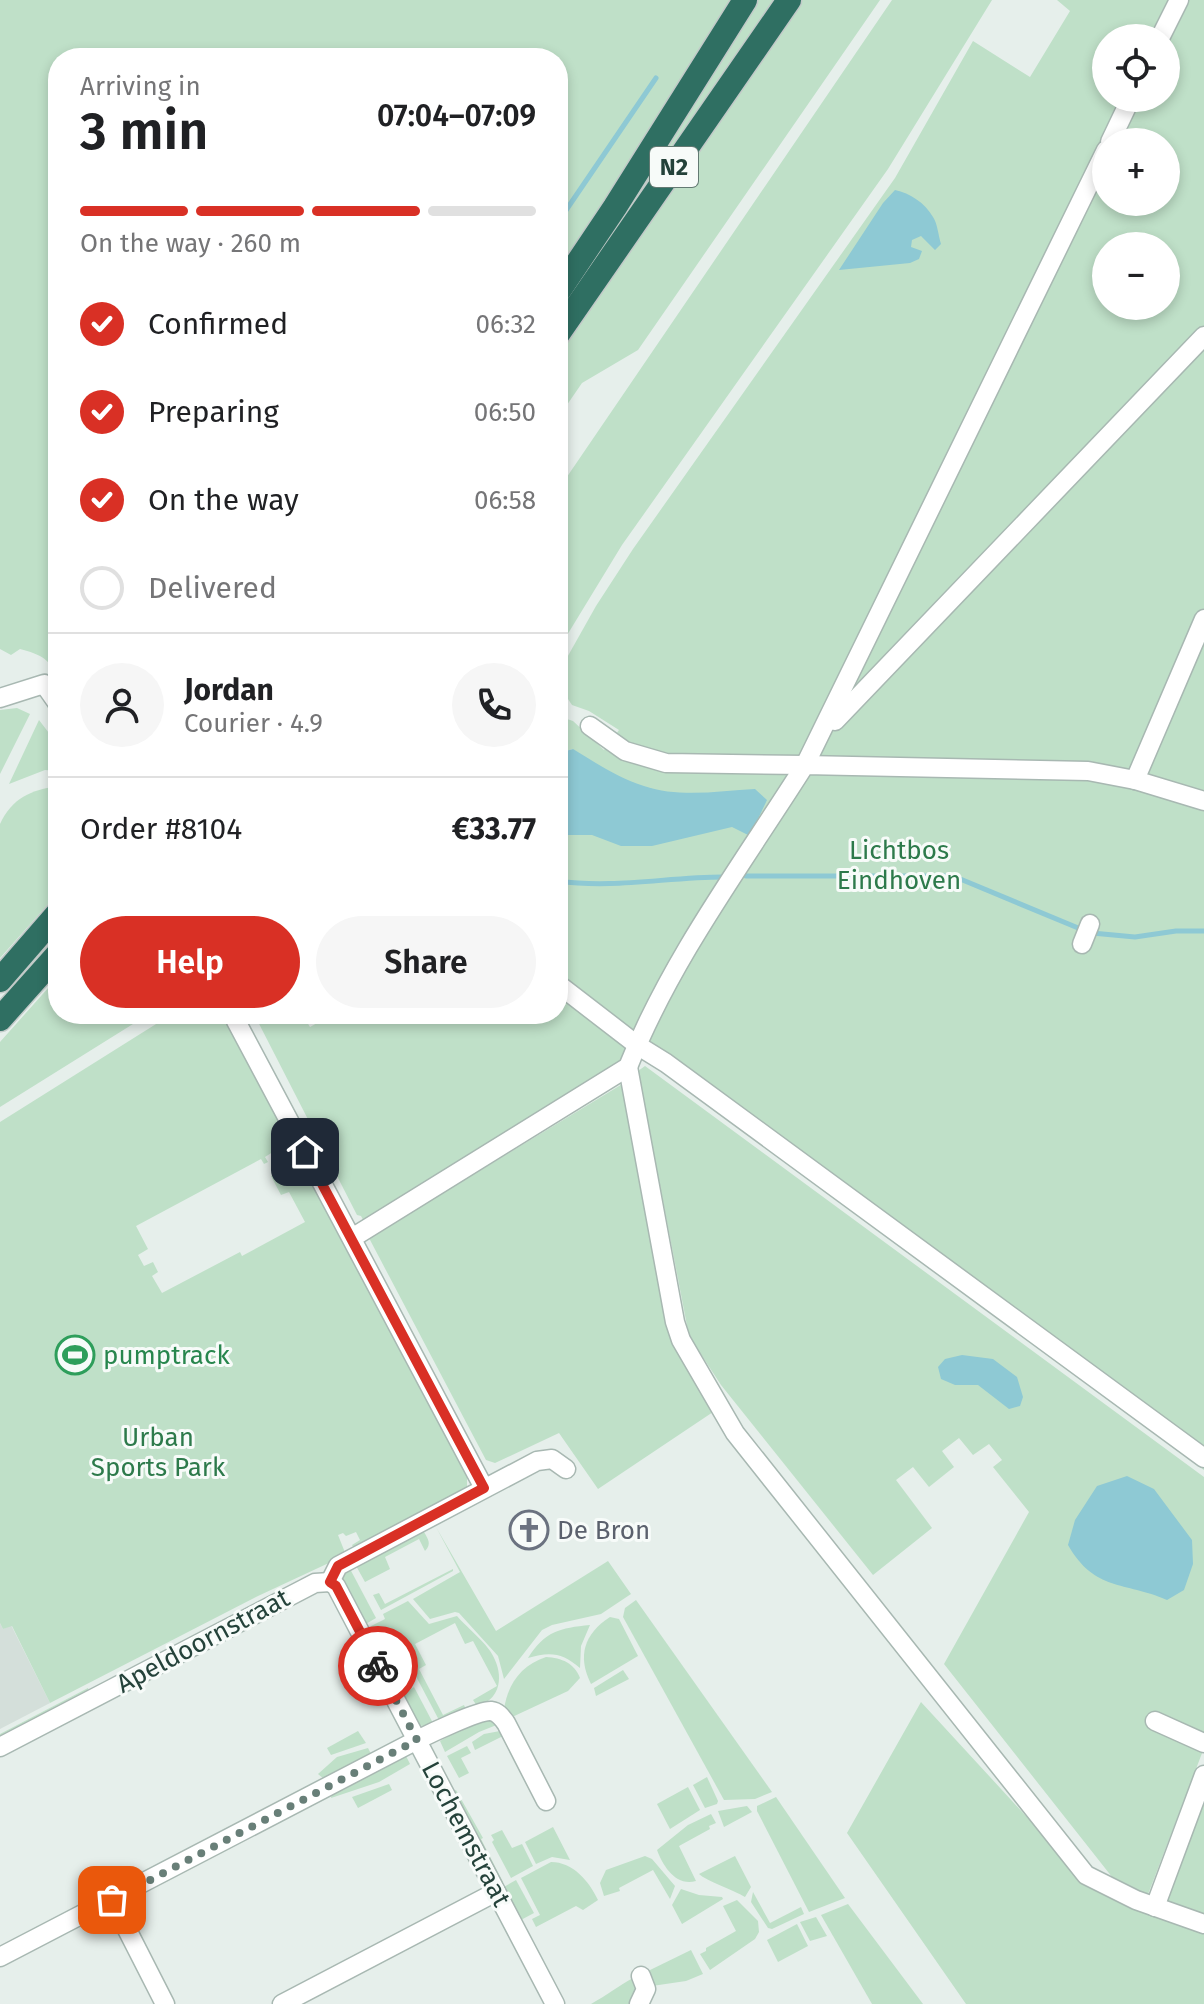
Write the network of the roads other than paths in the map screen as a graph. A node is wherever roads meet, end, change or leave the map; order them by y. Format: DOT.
graph roads {
  1 [pos="745,0"];
  2 [pos="789,0"];
  3 [pos="1179,0"];
  4 [pos="1167,24"];
  5 [pos="1092,179"];
  6 [pos="568,277"];
  7 [pos="568,320"];
  8 [pos="1204,336"];
  9 [pos="1204,619"];
  10 [pos="48,690"];
  11 [pos="0,698"];
  12 [pos="590,726"];
  13 [pos="820,737"];
  14 [pos="805,765"];
  15 [pos="1135,780"];
  16 [pos="1204,801"];
  17 [pos="48,925"];
  18 [pos="48,965"];
  19 [pos="0,980"];
  20 [pos="568,992"];
  21 [pos="0,1019"];
  22 [pos="239,1024"];
  23 [pos="637,1045"];
  24 [pos="628,1067"];
  25 [pos="352,1238"];
  26 [pos="1204,1458"];
  27 [pos="566,1469"];
  28 [pos="484,1488"];
  29 [pos="330,1582"];
  30 [pos="1155,1721"];
  31 [pos="417,1740"];
  32 [pos="1204,1743"];
  33 [pos="0,1747"];
  34 [pos="1204,1775"];
  35 [pos="546,1801"];
  36 [pos="496,1892"];
  37 [pos="112,1900"];
  38 [pos="1155,1907"];
  39 [pos="1204,1924"];
  40 [pos="0,1957"];
  41 [pos="641,1976"];
  42 [pos="165,2004"];
  43 [pos="282,2004"];
  44 [pos="555,2004"];
  45 [pos="639,2004"];
  1 -- 6 [label="highway, N2"];
  2 -- 7 [label="highway, N2"];
  3 -- 4 [label="street"];
  5 -- 13 [label="street"];
  8 -- 13 [label="street"];
  9 -- 15 [label="street"];
  10 -- 11 [label="street"];
  12 -- 14 [label="street"];
  13 -- 14 [label="street"];
  14 -- 15 [label="street"];
  14 -- 23 [label="street"];
  15 -- 16 [label="street"];
  17 -- 19 [label="highway"];
  18 -- 21 [label="highway"];
  20 -- 23 [label="street"];
  22 -- 25 [label="street"];
  23 -- 24 [label="street"];
  23 -- 26 [label="street"];
  24 -- 25 [label="street"];
  24 -- 38 [label="street"];
  25 -- 28 [label="street"];
  27 -- 28 [label="street, Apeldoornstraat"];
  28 -- 29 [label="street, Apeldoornstraat"];
  29 -- 31 [label="street, Lochemstraat"];
  29 -- 33 [label="street, Apeldoornstraat"];
  30 -- 32 [label="street"];
  31 -- 35 [label="street"];
  31 -- 36 [label="street, Lochemstraat"];
  31 -- 37 [label="street"];
  34 -- 38 [label="street"];
  36 -- 43 [label="street"];
  36 -- 44 [label="street, Lochemstraat"];
  37 -- 40 [label="street"];
  37 -- 42 [label="street"];
  38 -- 39 [label="street"];
  41 -- 45 [label="street"];
}
